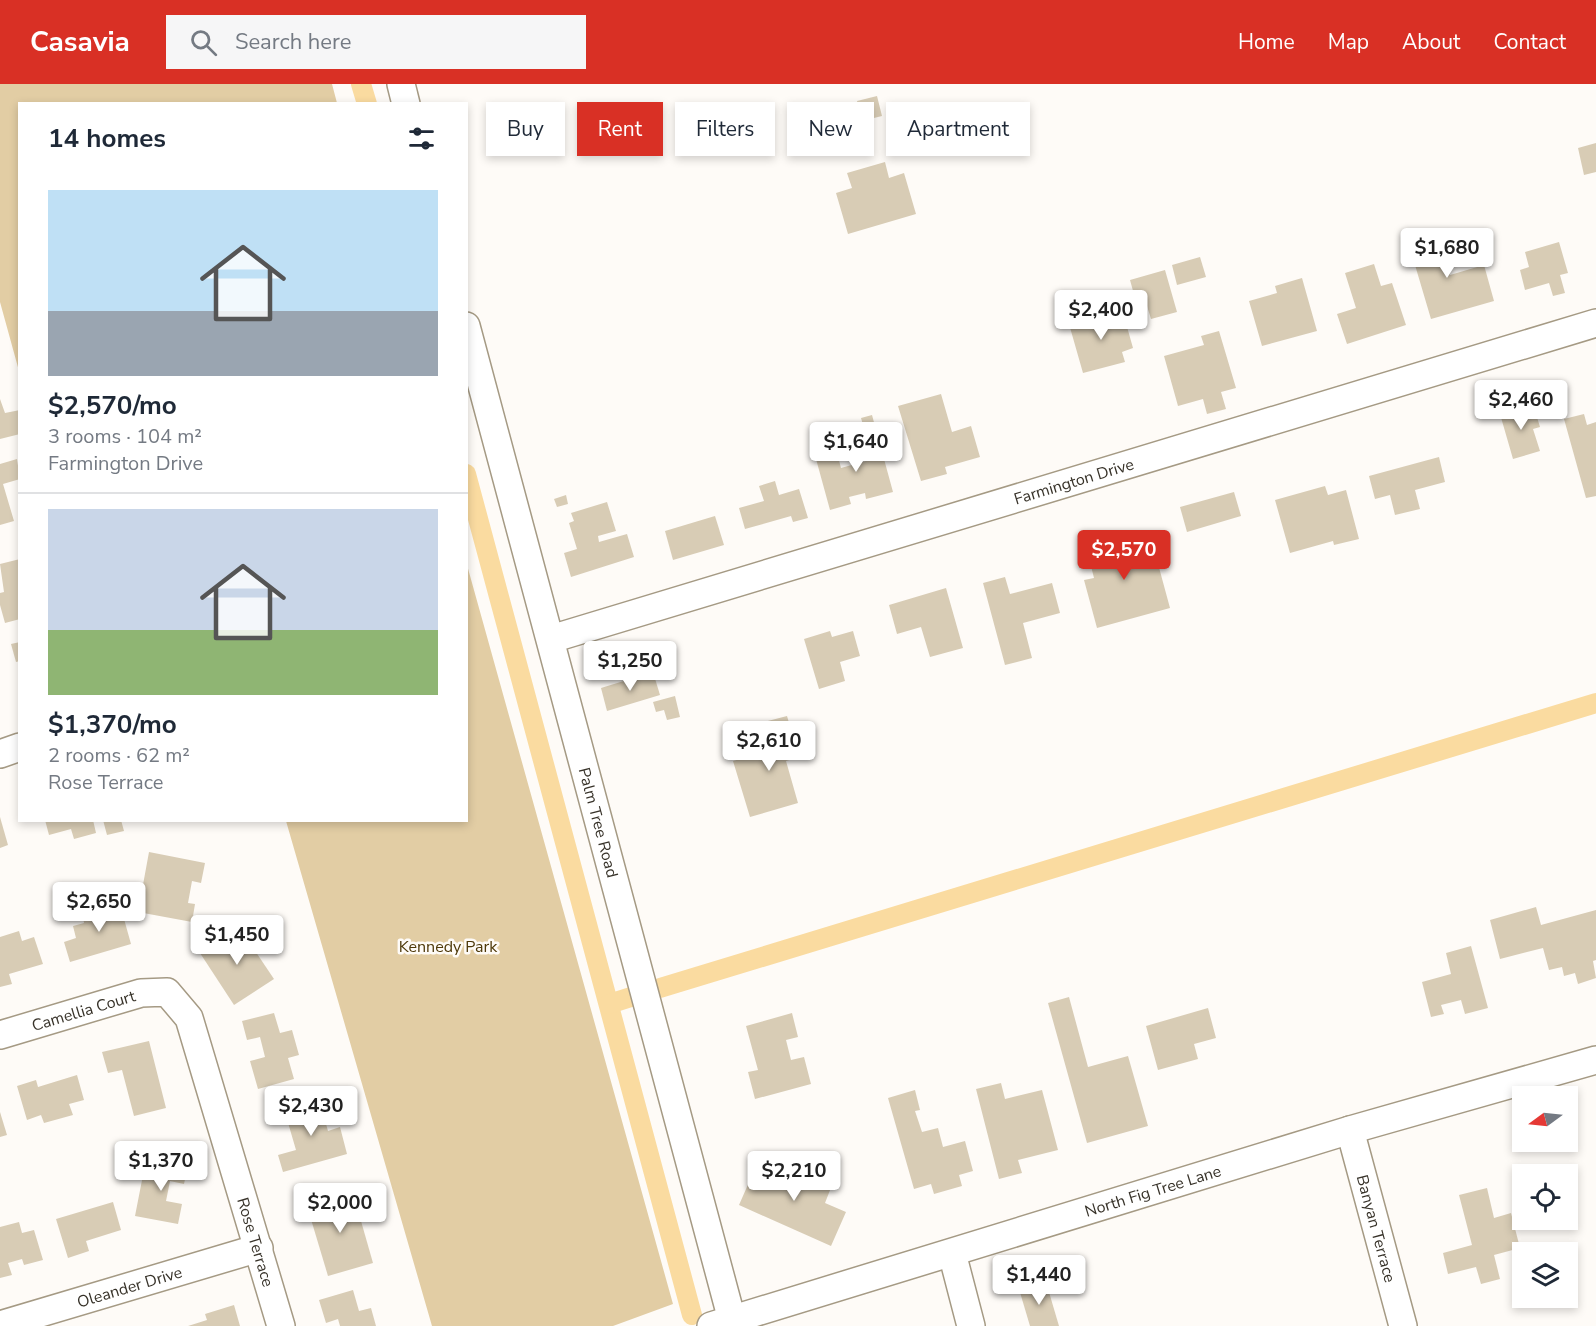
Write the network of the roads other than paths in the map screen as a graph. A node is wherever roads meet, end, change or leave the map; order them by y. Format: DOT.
graph roads {
  1 [pos="401,84"];
  2 [pos="406,102"];
  3 [pos="1596,323"];
  4 [pos="468,333"];
  5 [pos="552,639"];
  6 [pos="18,748"];
  7 [pos="0,754"];
  8 [pos="167,992"];
  9 [pos="0,1035"];
  10 [pos="1596,1060"];
  11 [pos="1350,1130"];
  12 [pos="258,1248"];
  13 [pos="952,1253"];
  14 [pos="722,1323"];
  15 [pos="0,1325"];
  16 [pos="280,1326"];
  17 [pos="972,1326"];
  18 [pos="1403,1326"];
  1 -- 2 [label="street"];
  3 -- 5 [label="street, Farmington Drive"];
  4 -- 5 [label="street, Palm Tree Road"];
  5 -- 14 [label="street, Palm Tree Road"];
  6 -- 7 [label="street"];
  8 -- 9 [label="street, Camellia Court"];
  8 -- 12 [label="street, Rose Terrace"];
  10 -- 11 [label="street, North Fig Tree Lane"];
  11 -- 13 [label="street, North Fig Tree Lane"];
  11 -- 18 [label="street, Banyan Terrace"];
  12 -- 15 [label="street, Oleander Drive"];
  12 -- 16 [label="street, Rose Terrace"];
  13 -- 14 [label="street, North Fig Tree Lane"];
  13 -- 17 [label="street"];
}
